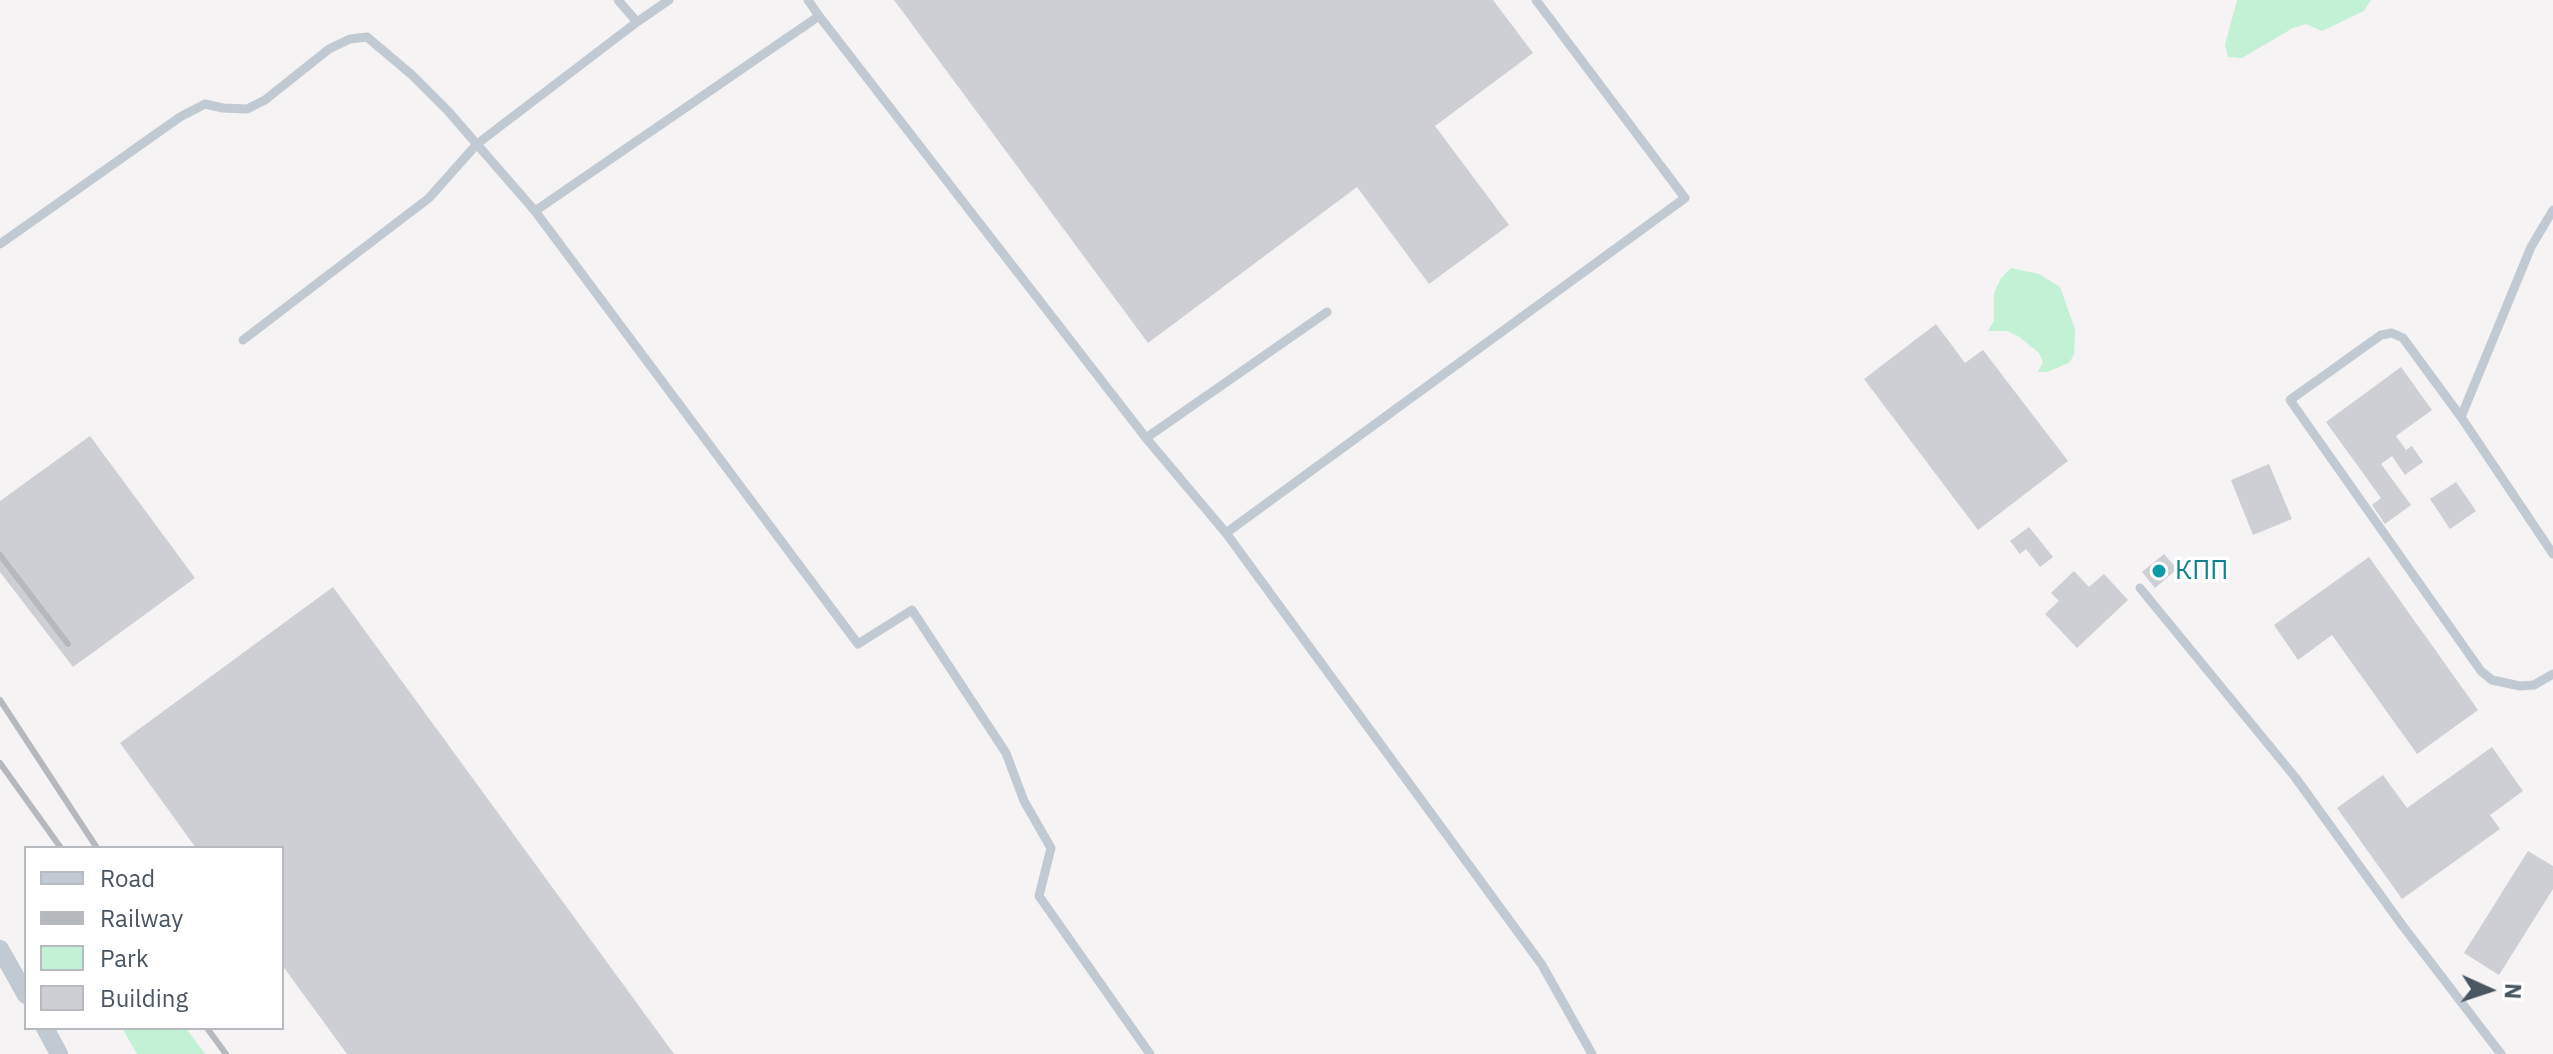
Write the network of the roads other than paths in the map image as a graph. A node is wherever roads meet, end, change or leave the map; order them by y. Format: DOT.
graph roads {
  1 [pos="618,0"];
  2 [pos="669,0"];
  3 [pos="808,0"];
  4 [pos="1536,0"];
  5 [pos="819,16"];
  6 [pos="637,22"];
  7 [pos="477,144"];
  8 [pos="2553,210"];
  9 [pos="535,211"];
  10 [pos="0,244"];
  11 [pos="1327,312"];
  12 [pos="243,340"];
  13 [pos="2461,417"];
  14 [pos="1146,438"];
  15 [pos="1226,533"];
  16 [pos="2553,554"];
  17 [pos="2140,588"];
  18 [pos="2553,674"];
  19 [pos="0,949"];
  20 [pos="24,991"];
  21 [pos="46,1030"];
  22 [pos="59,1054"];
  23 [pos="1150,1054"];
  24 [pos="1592,1054"];
  25 [pos="2501,1054"];
  1 -- 6 [label="lane"];
  2 -- 6 [label="lane"];
  3 -- 5 [label="lane"];
  4 -- 15 [label="lane"];
  5 -- 9 [label="lane"];
  5 -- 14 [label="lane"];
  6 -- 7 [label="lane"];
  7 -- 9 [label="lane"];
  7 -- 10 [label="lane"];
  7 -- 12 [label="lane"];
  8 -- 13 [label="lane"];
  9 -- 23 [label="lane"];
  11 -- 14 [label="lane"];
  13 -- 16 [label="lane"];
  13 -- 18 [label="lane"];
  14 -- 15 [label="lane"];
  15 -- 24 [label="lane"];
  17 -- 25 [label="lane"];
  19 -- 20 [label="street"];
  21 -- 22 [label="street"];
}
